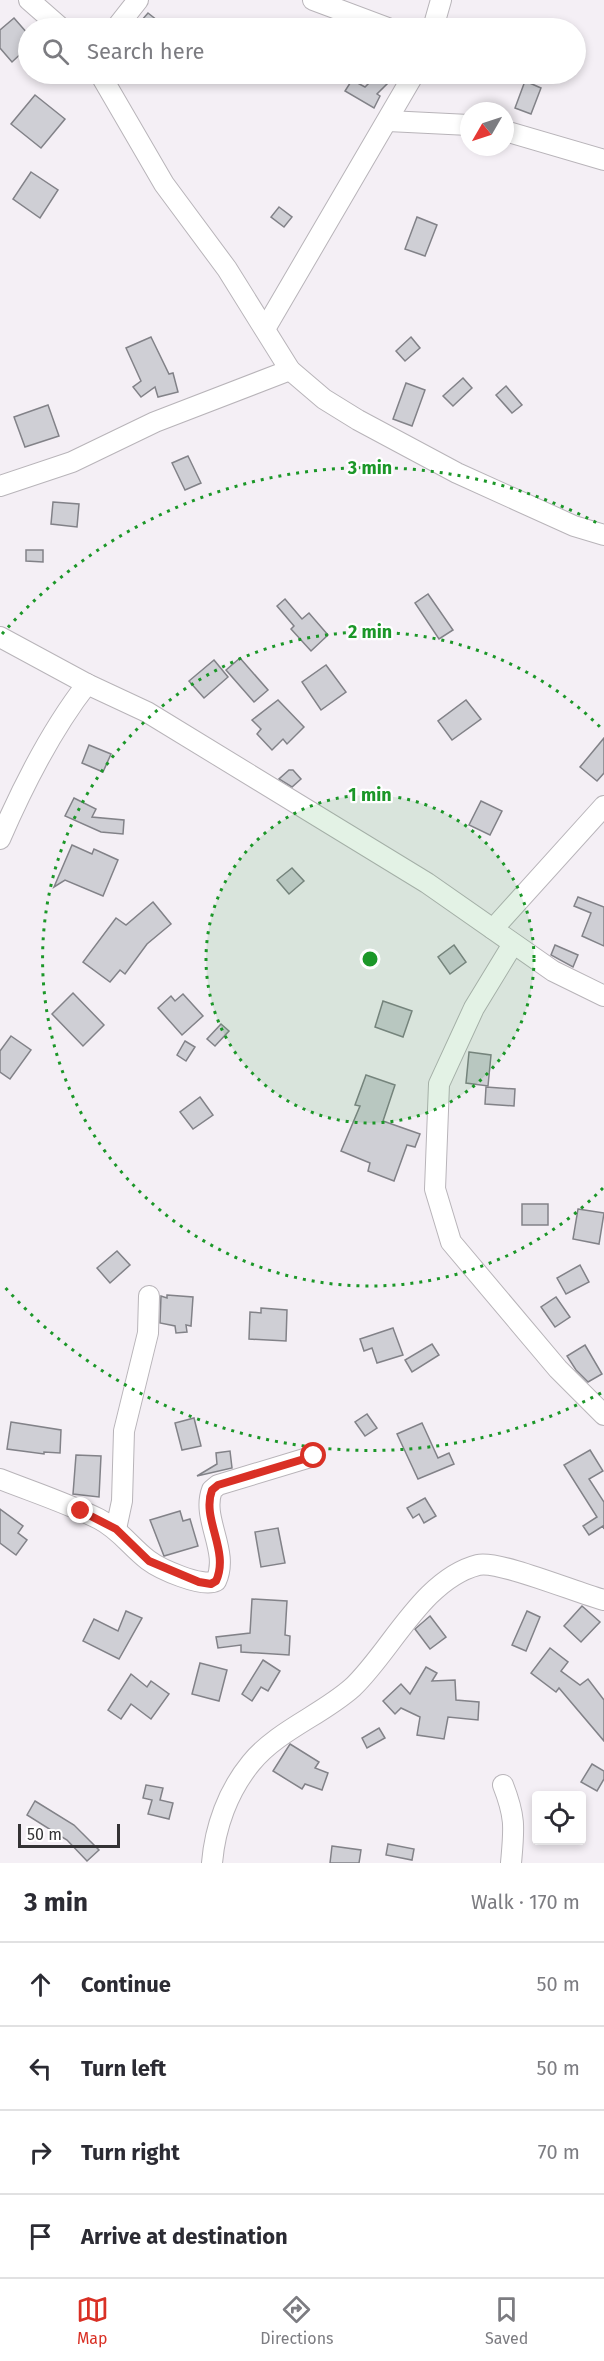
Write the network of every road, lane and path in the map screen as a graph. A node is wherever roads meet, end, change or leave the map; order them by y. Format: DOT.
graph roads {
  1 [pos="29,0"];
  2 [pos="138,0"];
  3 [pos="313,0"];
  4 [pos="441,0"];
  5 [pos="50,18"];
  6 [pos="124,18"];
  7 [pos="361,18"];
  8 [pos="436,18"];
  9 [pos="106,84"];
  10 [pos="408,84"];
  11 [pos="388,121"];
  12 [pos="460,125"];
  13 [pos="514,134"];
  14 [pos="604,160"];
  15 [pos="264,328"];
  16 [pos="290,370"];
  17 [pos="0,486"];
  18 [pos="604,535"];
  19 [pos="0,637"];
  20 [pos="87,684"];
  21 [pos="604,806"];
  22 [pos="0,839"];
  23 [pos="493,930"];
  24 [pos="513,944"];
  25 [pos="604,996"];
  26 [pos="149,1296"];
  27 [pos="604,1415"];
  28 [pos="314,1456"];
  29 [pos="0,1479"];
  30 [pos="116,1529"];
  31 [pos="604,1600"];
  32 [pos="503,1785"];
  33 [pos="212,1863"];
  34 [pos="511,1863"];
  1 -- 5 [label="street"];
  2 -- 6 [label="street"];
  3 -- 7 [label="street"];
  4 -- 8 [label="street"];
  9 -- 15 [label="street"];
  10 -- 11 [label="street"];
  11 -- 12 [label="street"];
  11 -- 15 [label="street"];
  13 -- 14 [label="street"];
  15 -- 16 [label="street"];
  16 -- 17 [label="street"];
  16 -- 18 [label="street"];
  19 -- 20 [label="street"];
  20 -- 22 [label="street"];
  20 -- 23 [label="street"];
  21 -- 23 [label="street"];
  23 -- 24 [label="street"];
  24 -- 25 [label="street"];
  24 -- 27 [label="street"];
  26 -- 30 [label="street"];
  28 -- 30 [label="street"];
  29 -- 30 [label="street"];
  31 -- 33 [label="street"];
  32 -- 34 [label="street"];
}
